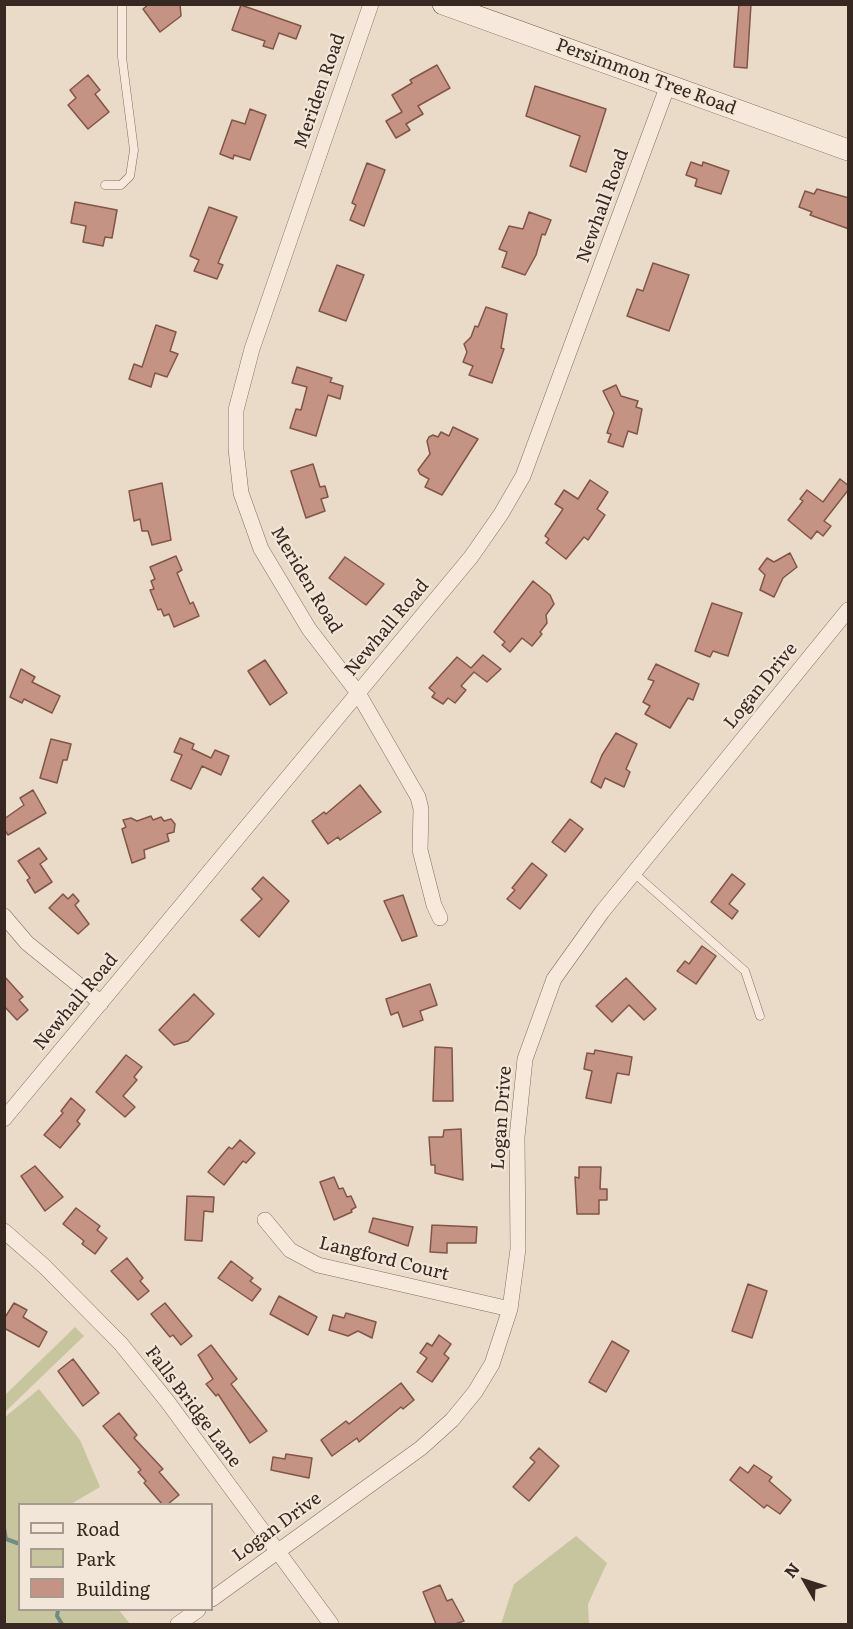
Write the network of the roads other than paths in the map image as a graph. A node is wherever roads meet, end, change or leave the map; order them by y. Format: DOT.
graph roads {
  1 [pos="122,4"];
  2 [pos="371,4"];
  3 [pos="443,4"];
  4 [pos="668,85"];
  5 [pos="849,150"];
  6 [pos="105,185"];
  7 [pos="849,610"];
  8 [pos="358,693"];
  9 [pos="634,873"];
  10 [pos="4,916"];
  11 [pos="440,918"];
  12 [pos="101,1003"];
  13 [pos="760,1016"];
  14 [pos="4,1119"];
  15 [pos="265,1220"];
  16 [pos="4,1231"];
  17 [pos="510,1309"];
  18 [pos="277,1551"];
  19 [pos="213,1598"];
  20 [pos="197,1611"];
  21 [pos="178,1624"];
  22 [pos="331,1624"];
  1 -- 6 [label="lane"];
  2 -- 8 [label="street, Meriden Road"];
  3 -- 4 [label="main road, Persimmon Tree Road"];
  4 -- 5 [label="main road, Persimmon Tree Road"];
  4 -- 8 [label="street, Newhall Road"];
  7 -- 9 [label="street, Logan Drive"];
  8 -- 11 [label="street, Meriden Road"];
  8 -- 12 [label="street, Newhall Road"];
  9 -- 13 [label="lane"];
  9 -- 17 [label="street, Logan Drive"];
  10 -- 12 [label="street"];
  12 -- 14 [label="street, Newhall Road"];
  15 -- 17 [label="street, Langford Court"];
  16 -- 18 [label="street, Falls Bridge Lane"];
  17 -- 18 [label="street, Logan Drive"];
  18 -- 19 [label="street, Logan Drive"];
  18 -- 22 [label="street, Falls Bridge Lane"];
  20 -- 21 [label="street"];
}
